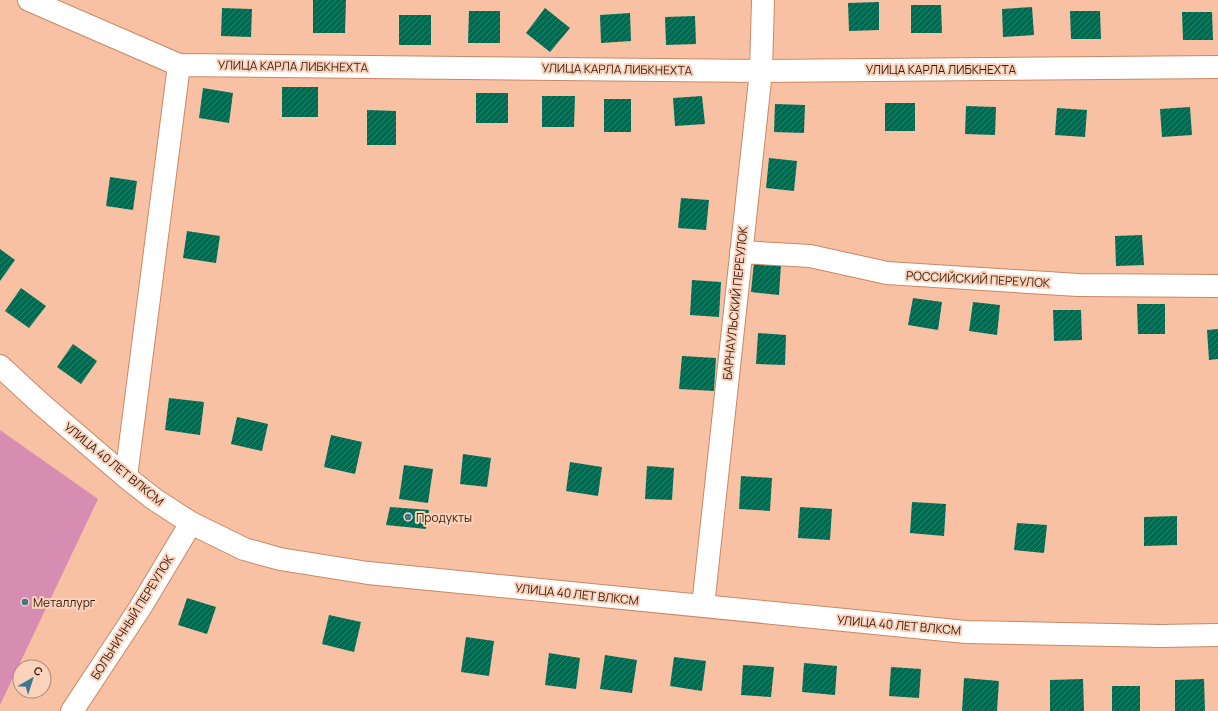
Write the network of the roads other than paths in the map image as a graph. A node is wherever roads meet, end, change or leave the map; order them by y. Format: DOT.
graph roads {
  1 [pos="29,0"];
  2 [pos="763,0"];
  3 [pos="179,65"];
  4 [pos="1218,67"];
  5 [pos="761,70"];
  6 [pos="741,252"];
  7 [pos="1218,286"];
  8 [pos="0,366"];
  9 [pos="126,477"];
  10 [pos="191,523"];
  11 [pos="703,606"];
  12 [pos="1218,635"];
  13 [pos="72,711"];
  1 -- 3 [label="street, УЛИЦА КАРЛА ЛИБКНЕХТА"];
  2 -- 5 [label="street, БАРНАУЛЬСКИЙ ПЕРЕУЛОК"];
  3 -- 5 [label="street, УЛИЦА КАРЛА ЛИБКНЕХТА"];
  3 -- 9 [label="street"];
  4 -- 5 [label="street, УЛИЦА КАРЛА ЛИБКНЕХТА"];
  5 -- 6 [label="street, БАРНАУЛЬСКИЙ ПЕРЕУЛОК"];
  6 -- 7 [label="street, РОССИЙСКИЙ ПЕРЕУЛОК"];
  6 -- 11 [label="street, БАРНАУЛЬСКИЙ ПЕРЕУЛОК"];
  8 -- 9 [label="street, УЛИЦА 40 ЛЕТ ВЛКСМ"];
  9 -- 10 [label="street, УЛИЦА 40 ЛЕТ ВЛКСМ"];
  10 -- 11 [label="street, УЛИЦА 40 ЛЕТ ВЛКСМ"];
  10 -- 13 [label="street, БОЛЬНИЧНЫЙ ПЕРЕУЛОК"];
  11 -- 12 [label="street, УЛИЦА 40 ЛЕТ ВЛКСМ"];
}
